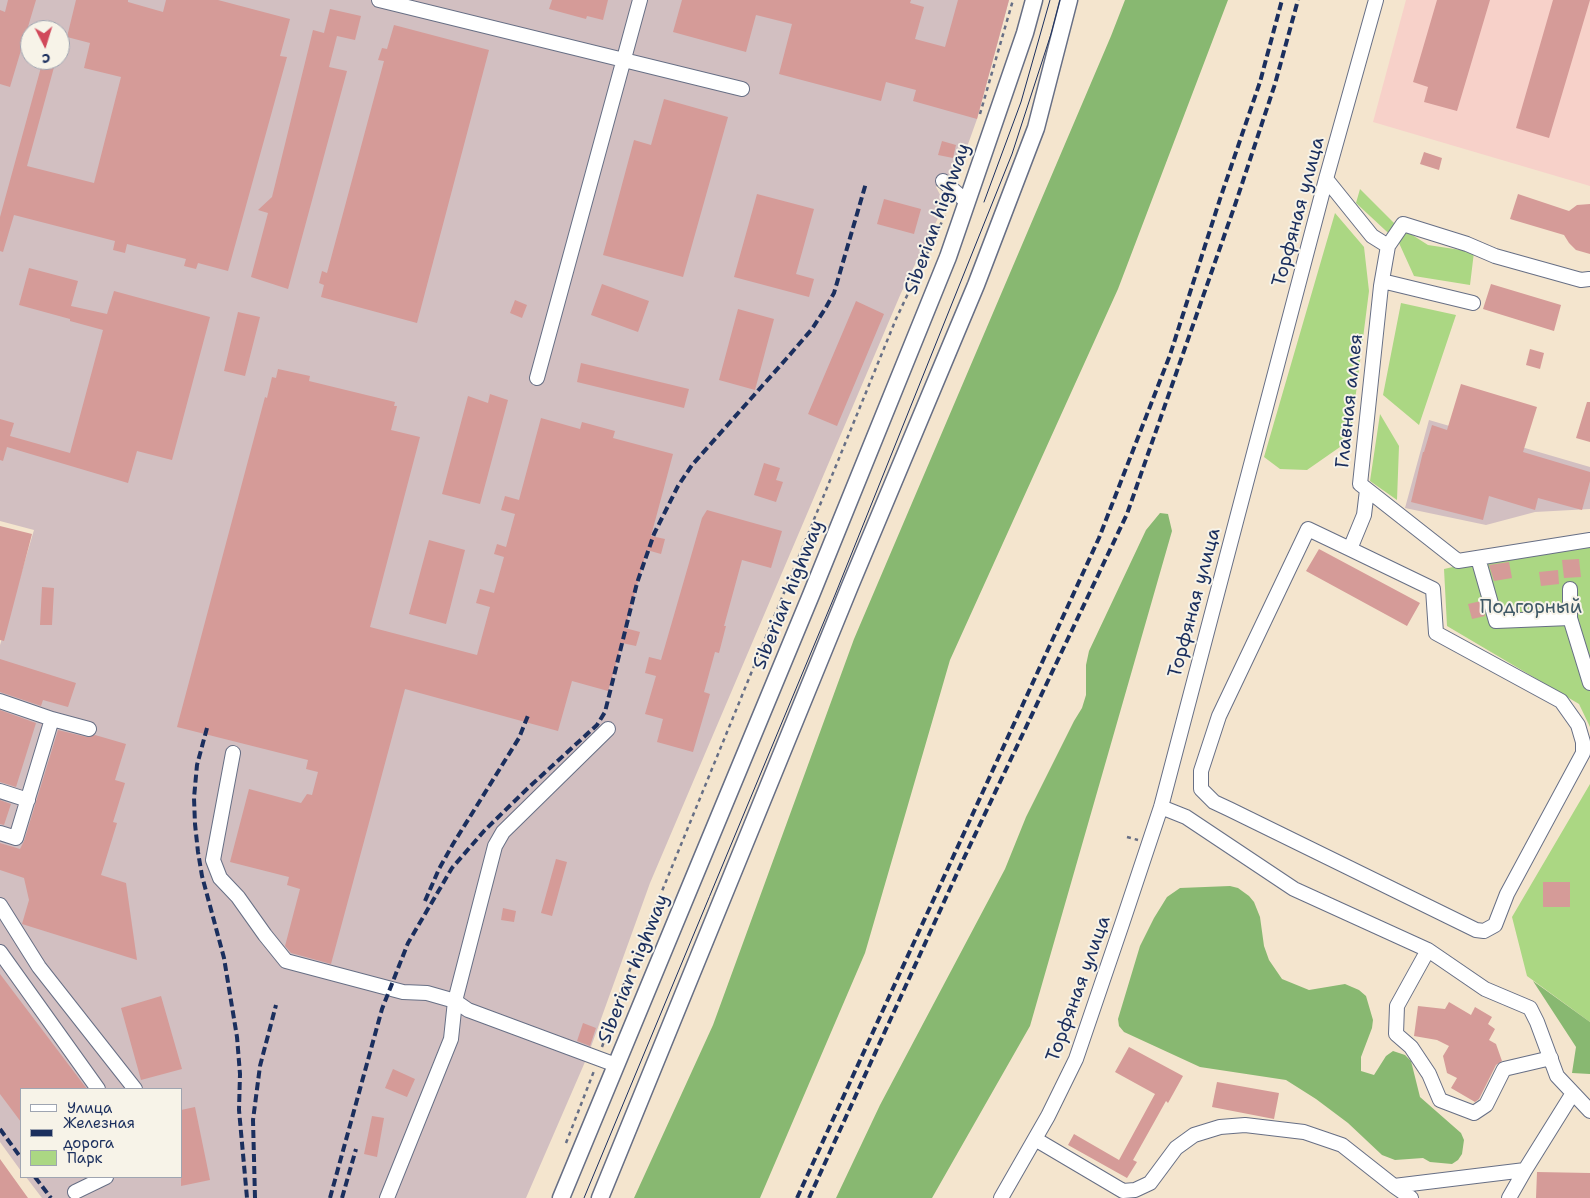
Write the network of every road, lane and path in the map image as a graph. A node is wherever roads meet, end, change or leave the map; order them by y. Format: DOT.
graph roads {
  1 [pos="379,0"];
  2 [pos="640,0"];
  3 [pos="1013,0"];
  4 [pos="1034,0"];
  5 [pos="1069,0"];
  6 [pos="1376,0"];
  7 [pos="622,60"];
  8 [pos="742,89"];
  9 [pos="978,120"];
  10 [pos="1326,179"];
  11 [pos="943,181"];
  12 [pos="961,197"];
  13 [pos="1388,246"];
  14 [pos="1589,279"];
  15 [pos="1382,281"];
  16 [pos="1474,303"];
  17 [pos="537,378"];
  18 [pos="1368,490"];
  19 [pos="1590,540"];
  20 [pos="1350,549"];
  21 [pos="1478,558"];
  22 [pos="1570,589"];
  23 [pos="1570,618"];
  24 [pos="1590,683"];
  25 [pos="0,701"];
  26 [pos="52,719"];
  27 [pos="89,729"];
  28 [pos="608,729"];
  29 [pos="233,753"];
  30 [pos="0,791"];
  31 [pos="28,800"];
  32 [pos="1160,807"];
  33 [pos="0,834"];
  34 [pos="1127,837"];
  35 [pos="1139,840"];
  36 [pos="0,906"];
  37 [pos="1428,950"];
  38 [pos="0,952"];
  39 [pos="455,1001"];
  40 [pos="1551,1058"];
  41 [pos="598,1060"];
  42 [pos="616,1065"];
  43 [pos="97,1088"];
  44 [pos="134,1088"];
  45 [pos="1573,1093"];
  46 [pos="1590,1111"];
  47 [pos="1035,1139"];
  48 [pos="563,1152"];
  49 [pos="1525,1170"];
  50 [pos="104,1178"];
  51 [pos="1394,1186"];
  52 [pos="75,1192"];
  53 [pos="387,1198"];
  54 [pos="561,1198"];
  55 [pos="600,1198"];
  56 [pos="1001,1198"];
  57 [pos="1411,1198"];
  58 [pos="1509,1198"];
  1 -- 7 [label="street"];
  2 -- 7 [label="street"];
  3 -- 9 [label="path"];
  4 -- 12 [label="main road, Siberian highway"];
  5 -- 55 [label="main road"];
  6 -- 10 [label="street, Торфяная улица"];
  7 -- 8 [label="street"];
  7 -- 17 [label="street"];
  10 -- 13 [label="street"];
  10 -- 32 [label="street, Торфяная улица"];
  11 -- 12 [label="street"];
  12 -- 41 [label="path"];
  12 -- 42 [label="main road, Siberian highway"];
  13 -- 14 [label="street"];
  13 -- 15 [label="street, Главная аллея"];
  15 -- 16 [label="street"];
  15 -- 18 [label="street, Главная аллея"];
  18 -- 20 [label="street"];
  18 -- 21 [label="street, Главная аллея"];
  19 -- 21 [label="street, Главная аллея"];
  20 -- 20 [label="street"];
  21 -- 23 [label="street"];
  22 -- 23 [label="street"];
  23 -- 24 [label="street"];
  25 -- 26 [label="street"];
  26 -- 27 [label="street"];
  26 -- 31 [label="street"];
  28 -- 39 [label="street"];
  29 -- 39 [label="street"];
  30 -- 31 [label="street"];
  31 -- 33 [label="street"];
  32 -- 37 [label="street"];
  32 -- 47 [label="street, Торфяная улица"];
  34 -- 35 [label="path"];
  36 -- 44 [label="street"];
  37 -- 40 [label="street"];
  37 -- 40 [label="street"];
  38 -- 43 [label="street"];
  39 -- 41 [label="street"];
  39 -- 53 [label="street"];
  40 -- 45 [label="street"];
  41 -- 42 [label="street"];
  41 -- 48 [label="path"];
  42 -- 54 [label="main road, Siberian highway"];
  45 -- 46 [label="street"];
  45 -- 49 [label="street"];
  47 -- 51 [label="street"];
  47 -- 56 [label="street, Торфяная улица"];
  49 -- 51 [label="street"];
  49 -- 58 [label="street"];
  50 -- 52 [label="street"];
  51 -- 57 [label="street"];
}
